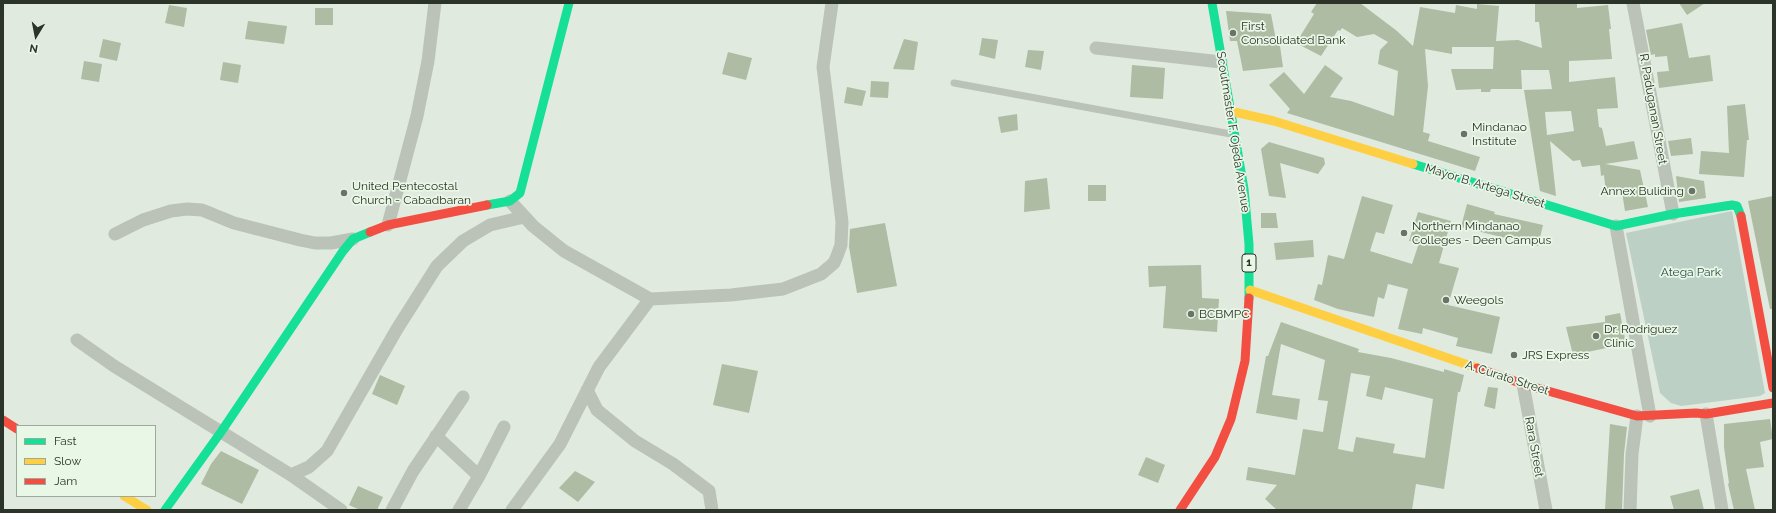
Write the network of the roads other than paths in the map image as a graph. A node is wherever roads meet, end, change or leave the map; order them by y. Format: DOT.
graph roads {
  1 [pos="435,3"];
  2 [pos="569,3"];
  3 [pos="832,3"];
  4 [pos="1212,3"];
  5 [pos="1633,3"];
  6 [pos="1096,48"];
  7 [pos="1221,62"];
  8 [pos="954,83"];
  9 [pos="1230,111"];
  10 [pos="1234,134"];
  11 [pos="510,201"];
  12 [pos="1673,214"];
  13 [pos="524,217"];
  14 [pos="388,225"];
  15 [pos="1616,226"];
  16 [pos="115,234"];
  17 [pos="354,239"];
  18 [pos="1250,290"];
  19 [pos="650,299"];
  20 [pos="77,340"];
  21 [pos="1523,384"];
  22 [pos="1773,388"];
  23 [pos="587,390"];
  24 [pos="464,397"];
  25 [pos="1773,403"];
  26 [pos="1706,414"];
  27 [pos="1644,416"];
  28 [pos="3,420"];
  29 [pos="504,427"];
  30 [pos="16,428"];
  31 [pos="221,432"];
  32 [pos="436,436"];
  33 [pos="290,475"];
  34 [pos="479,476"];
  35 [pos="126,497"];
  36 [pos="147,510"];
  37 [pos="165,510"];
  38 [pos="341,510"];
  39 [pos="392,510"];
  40 [pos="459,510"];
  41 [pos="512,510"];
  42 [pos="712,510"];
  43 [pos="1180,510"];
  44 [pos="1546,510"];
  45 [pos="1630,510"];
  46 [pos="1722,510"];
  1 -- 14 [label="street"];
  2 -- 11 [label="main road"];
  3 -- 19 [label="street"];
  4 -- 7 [label="main road, Scoutmaster F. Ojeda Avenue / 1"];
  5 -- 12 [label="street, R. Paduganan Street"];
  6 -- 7 [label="street"];
  7 -- 9 [label="main road, Scoutmaster F. Ojeda Avenue / 1"];
  8 -- 10 [label="lane"];
  9 -- 10 [label="main road, Scoutmaster F. Ojeda Avenue / 1"];
  9 -- 15 [label="main road, Mayor B. Artega Street"];
  10 -- 18 [label="main road, Scoutmaster F. Ojeda Avenue / 1"];
  11 -- 13 [label="street"];
  11 -- 14 [label="main road"];
  12 -- 15 [label="main road, Mayor B. Artega Street"];
  12 -- 22 [label="main road, Mayor B. Artega Street"];
  13 -- 19 [label="street"];
  13 -- 33 [label="street"];
  14 -- 17 [label="main road"];
  15 -- 27 [label="street"];
  16 -- 17 [label="street"];
  17 -- 31 [label="main road"];
  18 -- 21 [label="main road, A. Curato Street"];
  18 -- 43 [label="main road, Scoutmaster F. Ojeda Avenue / 1"];
  19 -- 23 [label="street"];
  20 -- 31 [label="street"];
  21 -- 27 [label="main road, A. Curato Street"];
  21 -- 44 [label="street, Rara Street"];
  23 -- 41 [label="street"];
  23 -- 42 [label="street"];
  24 -- 32 [label="street"];
  25 -- 26 [label="main road, A. Curato Street"];
  26 -- 27 [label="main road, A. Curato Street"];
  26 -- 46 [label="street"];
  27 -- 45 [label="street"];
  28 -- 30 [label="main road"];
  29 -- 34 [label="street"];
  31 -- 33 [label="street"];
  31 -- 37 [label="main road"];
  32 -- 34 [label="street"];
  32 -- 39 [label="street"];
  33 -- 38 [label="street"];
  34 -- 40 [label="street"];
  35 -- 36 [label="main road"];
}
